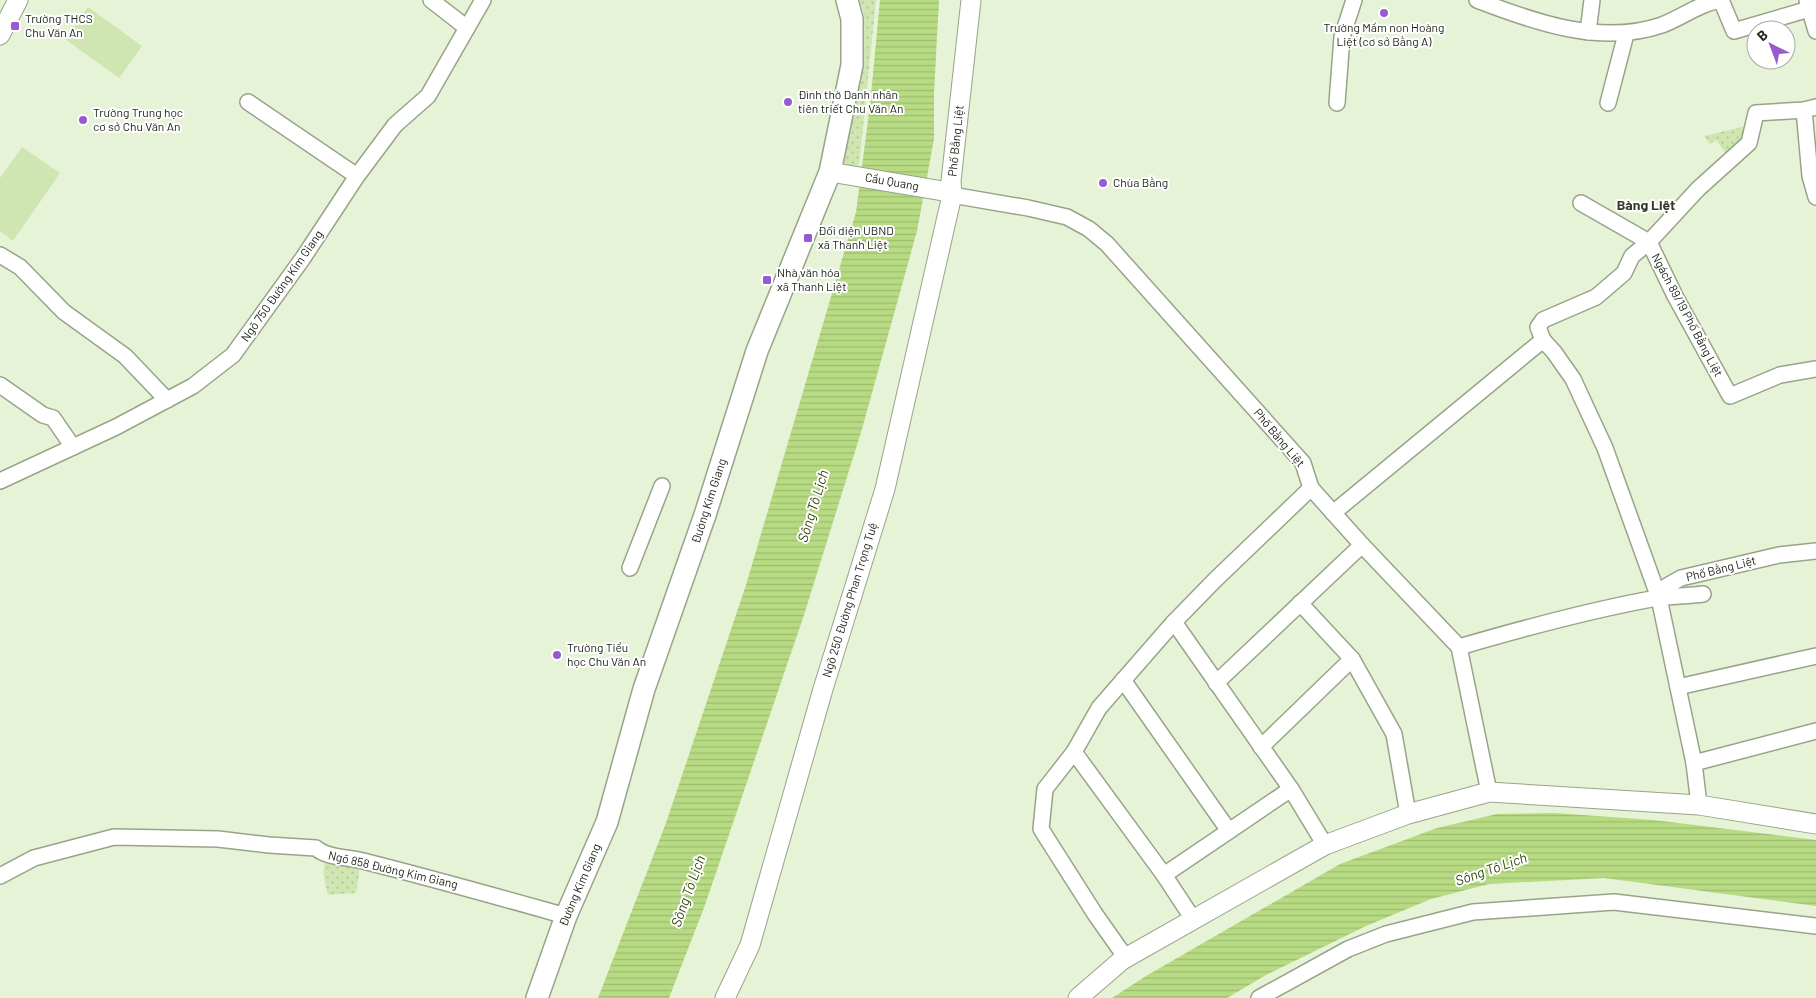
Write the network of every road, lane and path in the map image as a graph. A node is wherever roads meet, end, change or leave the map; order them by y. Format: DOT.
graph roads {
  1 [pos="18,0"];
  2 [pos="431,0"];
  3 [pos="483,0"];
  4 [pos="847,0"];
  5 [pos="971,0"];
  6 [pos="1354,0"];
  7 [pos="1477,0"];
  8 [pos="1592,0"];
  9 [pos="1811,5"];
  10 [pos="467,28"];
  11 [pos="1816,31"];
  12 [pos="1588,32"];
  13 [pos="1626,34"];
  14 [pos="0,35"];
  15 [pos="248,102"];
  16 [pos="1337,103"];
  17 [pos="1608,103"];
  18 [pos="1810,108"];
  19 [pos="835,173"];
  20 [pos="357,176"];
  21 [pos="947,193"];
  22 [pos="1816,197"];
  23 [pos="1581,203"];
  24 [pos="1649,242"];
  25 [pos="0,255"];
  26 [pos="1543,340"];
  27 [pos="1816,369"];
  28 [pos="0,385"];
  29 [pos="167,400"];
  30 [pos="73,447"];
  31 [pos="0,481"];
  32 [pos="662,486"];
  33 [pos="1311,488"];
  34 [pos="1333,513"];
  35 [pos="1362,545"];
  36 [pos="1816,551"];
  37 [pos="630,568"];
  38 [pos="1703,594"];
  39 [pos="1659,598"];
  40 [pos="1300,603"];
  41 [pos="1174,622"];
  42 [pos="1459,647"];
  43 [pos="1816,656"];
  44 [pos="1352,659"];
  45 [pos="1124,680"];
  46 [pos="1216,683"];
  47 [pos="1678,687"];
  48 [pos="1816,731"];
  49 [pos="1261,747"];
  50 [pos="1074,752"];
  51 [pos="1694,763"];
  52 [pos="1290,789"];
  53 [pos="1489,792"];
  54 [pos="1699,805"];
  55 [pos="1408,814"];
  56 [pos="1816,824"];
  57 [pos="1229,831"];
  58 [pos="1325,845"];
  59 [pos="1164,875"];
  60 [pos="0,876"];
  61 [pos="566,916"];
  62 [pos="1193,919"];
  63 [pos="1816,926"];
  64 [pos="1126,958"];
  65 [pos="537,998"];
  66 [pos="725,998"];
  67 [pos="1078,998"];
  68 [pos="1259,998"];
  1 -- 14 [label="street"];
  2 -- 10 [label="street"];
  3 -- 10 [label="street, Ngõ 750 Đường Kim Giang"];
  4 -- 19 [label="main road, Đường Kim Giang"];
  5 -- 21 [label="street, Phố Bằng Liệt"];
  6 -- 16 [label="street"];
  7 -- 12 [label="street"];
  8 -- 12 [label="street"];
  9 -- 11 [label="street"];
  9 -- 13 [label="street"];
  10 -- 20 [label="street, Ngõ 750 Đường Kim Giang"];
  12 -- 13 [label="street"];
  13 -- 17 [label="street"];
  15 -- 20 [label="street"];
  18 -- 22 [label="street"];
  18 -- 24 [label="street, Ngách 89/19 Phố Bằng Liệt"];
  19 -- 21 [label="street, Cầu Quang"];
  19 -- 61 [label="main road, Đường Kim Giang"];
  20 -- 29 [label="street, Ngõ 750 Đường Kim Giang"];
  21 -- 33 [label="street, Phố Bằng Liệt"];
  21 -- 66 [label="street, Ngõ 250 Đường Phan Trọng Tuệ"];
  23 -- 24 [label="street"];
  24 -- 26 [label="street"];
  24 -- 27 [label="street, Ngách 89/19 Phố Bằng Liệt"];
  25 -- 29 [label="street"];
  26 -- 34 [label="street"];
  26 -- 39 [label="street"];
  28 -- 30 [label="street"];
  29 -- 30 [label="street, Ngõ 750 Đường Kim Giang"];
  30 -- 31 [label="street, Ngõ 750 Đường Kim Giang"];
  32 -- 37 [label="street"];
  33 -- 34 [label="street, Phố Bằng Liệt"];
  33 -- 41 [label="street"];
  34 -- 35 [label="street, Phố Bằng Liệt"];
  35 -- 40 [label="street"];
  35 -- 42 [label="street, Phố Bằng Liệt"];
  36 -- 39 [label="street, Phố Bằng Liệt"];
  38 -- 39 [label="street"];
  39 -- 42 [label="street"];
  39 -- 47 [label="street"];
  40 -- 44 [label="street"];
  40 -- 46 [label="street"];
  41 -- 45 [label="street"];
  41 -- 46 [label="street"];
  42 -- 53 [label="street"];
  43 -- 47 [label="street"];
  44 -- 49 [label="street"];
  44 -- 55 [label="street"];
  45 -- 50 [label="street"];
  45 -- 57 [label="street"];
  46 -- 49 [label="street"];
  47 -- 51 [label="street"];
  48 -- 51 [label="street"];
  49 -- 52 [label="street"];
  50 -- 59 [label="street"];
  50 -- 64 [label="street"];
  51 -- 54 [label="street"];
  52 -- 57 [label="street"];
  52 -- 58 [label="street"];
  53 -- 54 [label="street"];
  53 -- 55 [label="street"];
  54 -- 56 [label="street"];
  55 -- 58 [label="street"];
  57 -- 59 [label="street"];
  58 -- 62 [label="street"];
  59 -- 62 [label="street"];
  60 -- 61 [label="street, Ngõ 858 Đường Kim Giang"];
  61 -- 65 [label="main road, Đường Kim Giang"];
  62 -- 64 [label="street"];
  63 -- 68 [label="street"];
  64 -- 67 [label="street"];
}
